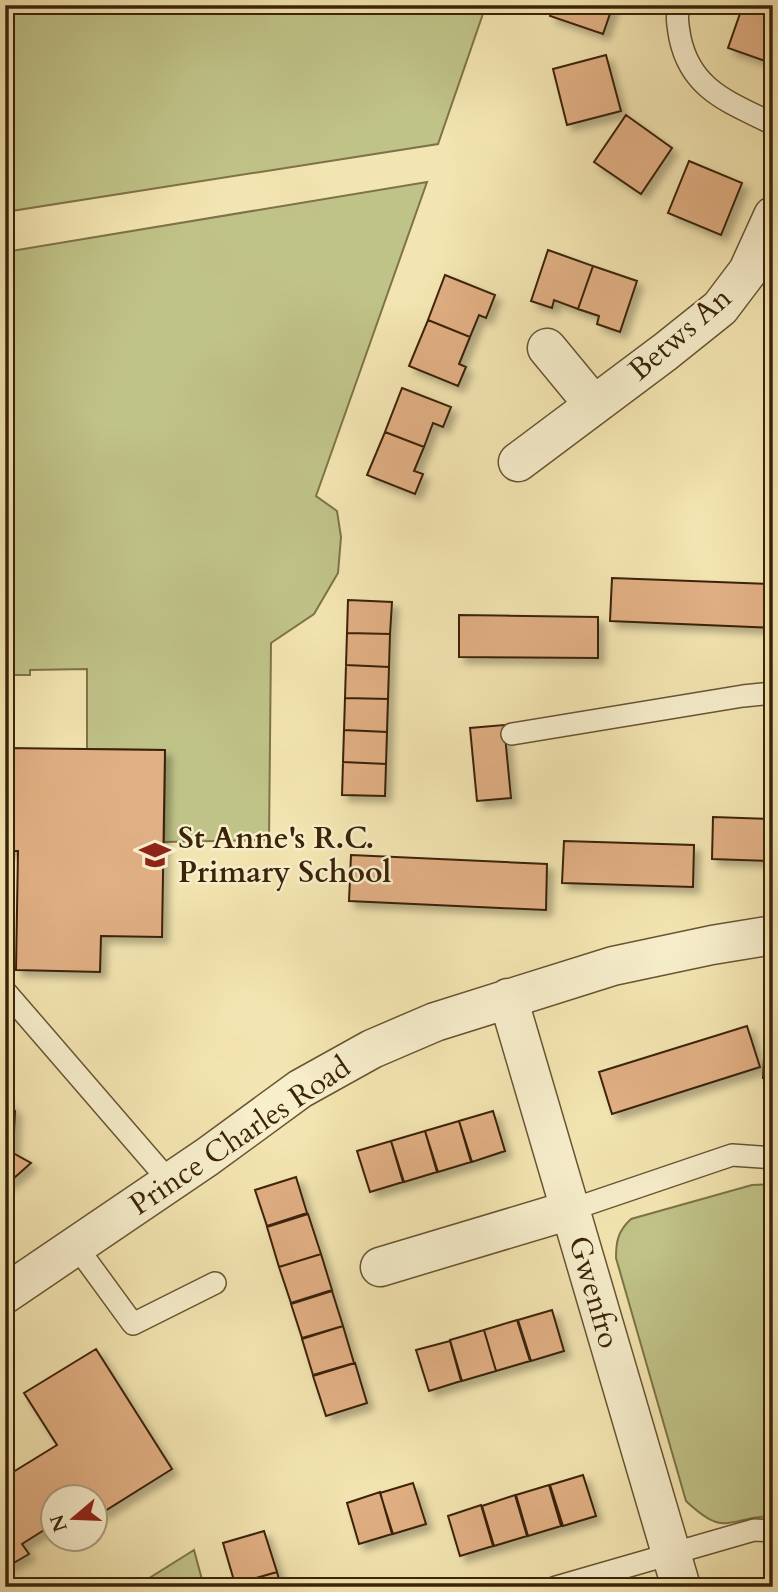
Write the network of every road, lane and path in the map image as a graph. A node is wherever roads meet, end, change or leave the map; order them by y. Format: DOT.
graph roads {
  1 [pos="679,5"];
  2 [pos="773,124"];
  3 [pos="773,216"];
  4 [pos="547,348"];
  5 [pos="594,405"];
  6 [pos="518,462"];
  7 [pos="773,693"];
  8 [pos="512,734"];
  9 [pos="773,935"];
  10 [pos="5,991"];
  11 [pos="508,998"];
  12 [pos="773,1158"];
  13 [pos="170,1182"];
  14 [pos="570,1210"];
  15 [pos="76,1246"];
  16 [pos="380,1267"];
  17 [pos="215,1283"];
  18 [pos="5,1294"];
  19 [pos="773,1531"];
  20 [pos="676,1570"];
  21 [pos="556,1587"];
  1 -- 2 [label="lane"];
  3 -- 5 [label="street, Betws An"];
  4 -- 5 [label="street"];
  5 -- 6 [label="street, Betws An"];
  7 -- 8 [label="lane"];
  9 -- 11 [label="street, Prince Charles Road"];
  10 -- 13 [label="lane"];
  11 -- 13 [label="street, Prince Charles Road"];
  11 -- 14 [label="street, Gwenfro"];
  12 -- 14 [label="lane"];
  13 -- 15 [label="street, Prince Charles Road"];
  14 -- 16 [label="street"];
  14 -- 20 [label="street, Gwenfro"];
  15 -- 17 [label="lane"];
  15 -- 18 [label="street, Prince Charles Road"];
  19 -- 20 [label="lane"];
  20 -- 21 [label="lane"];
}
